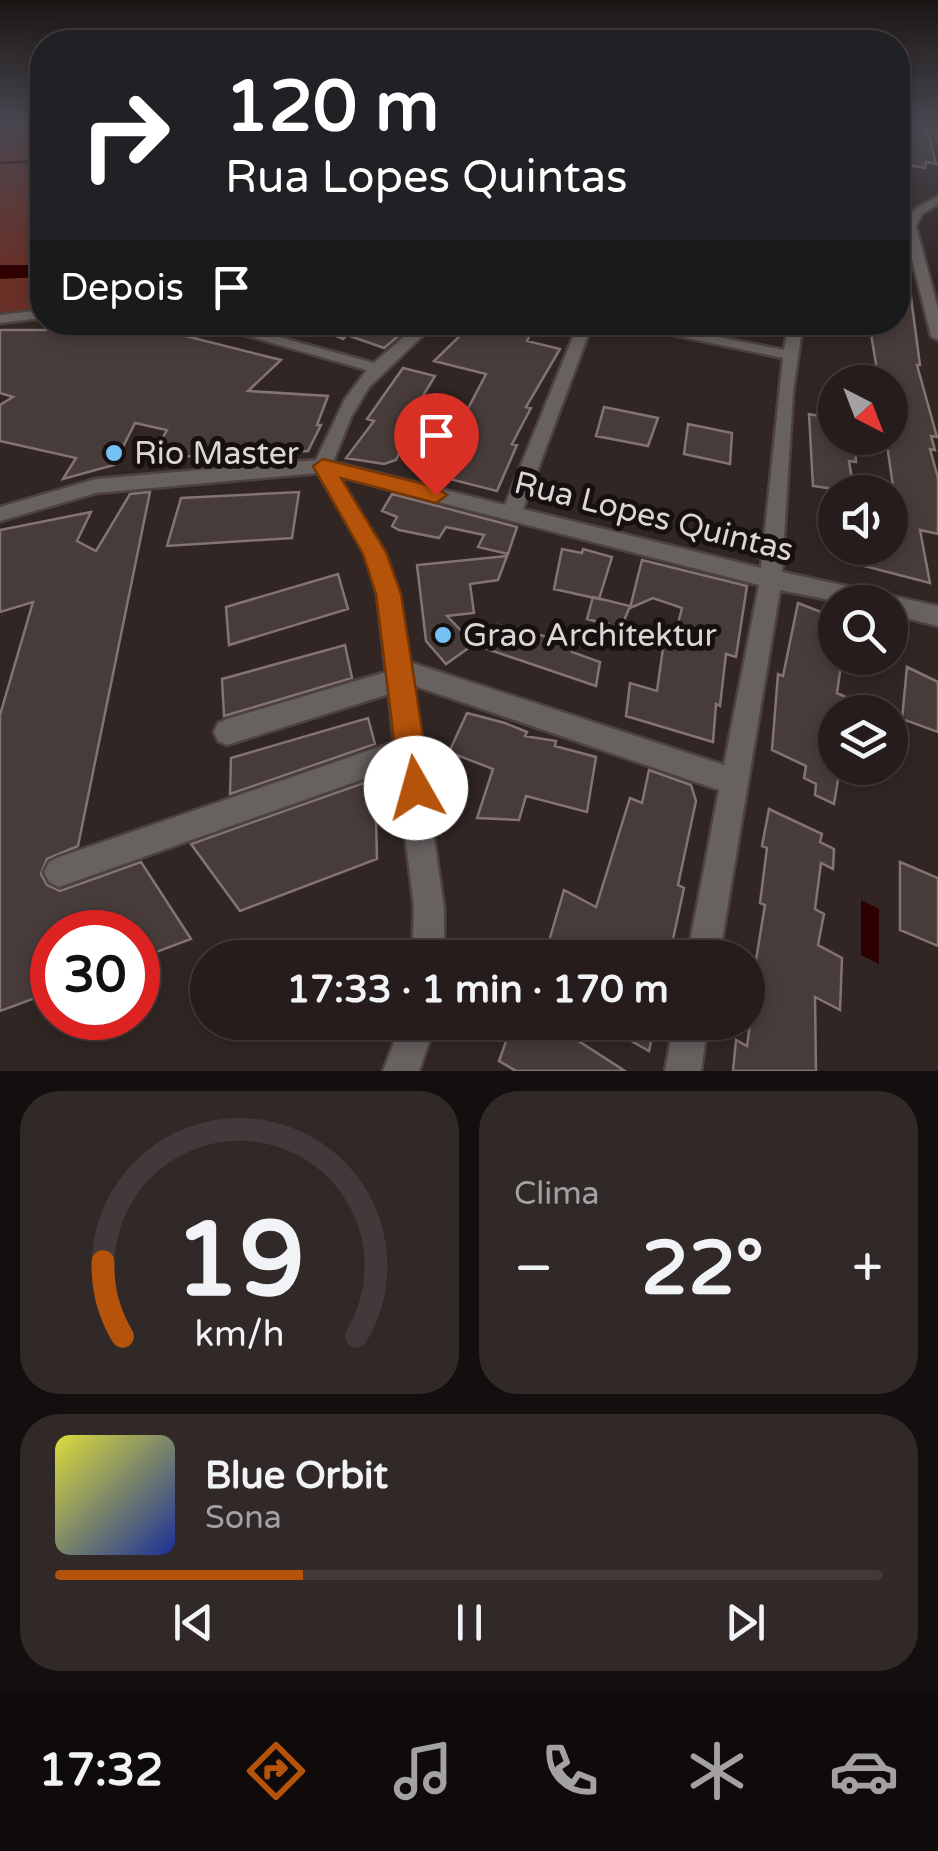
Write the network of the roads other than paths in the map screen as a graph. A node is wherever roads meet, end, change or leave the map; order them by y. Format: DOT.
graph roads {
  1 [pos="938,199"];
  2 [pos="919,269"];
  3 [pos="938,271"];
  4 [pos="30,315"];
  5 [pos="0,319"];
  6 [pos="254,335"];
  7 [pos="414,335"];
  8 [pos="581,335"];
  9 [pos="686,335"];
  10 [pos="794,335"];
  11 [pos="938,336"];
  12 [pos="790,355"];
  13 [pos="375,368"];
  14 [pos="323,466"];
  15 [pos="0,514"];
  16 [pos="512,514"];
  17 [pos="771,579"];
  18 [pos="818,589"];
  19 [pos="908,609"];
  20 [pos="938,616"];
  21 [pos="398,674"];
  22 [pos="227,732"];
  23 [pos="411,749"];
  24 [pos="733,781"];
  25 [pos="60,872"];
  26 [pos="428,940"];
  27 [pos="705,940"];
  28 [pos="412,1040"];
  29 [pos="689,1040"];
  30 [pos="401,1071"];
  31 [pos="683,1071"];
  1 -- 2 [label="street"];
  2 -- 3 [label="street"];
  2 -- 11 [label="street"];
  4 -- 5 [label="street"];
  6 -- 13 [label="street"];
  7 -- 13 [label="street"];
  8 -- 16 [label="street"];
  9 -- 12 [label="street"];
  10 -- 12 [label="street"];
  12 -- 17 [label="street"];
  13 -- 14 [label="street"];
  14 -- 15 [label="street, Rua Lopes Quintas"];
  14 -- 16 [label="street, Rua Lopes Quintas"];
  14 -- 21 [label="street"];
  16 -- 17 [label="street, Rua Lopes Quintas"];
  17 -- 18 [label="street, Rua Lopes Quintas"];
  17 -- 24 [label="street"];
  19 -- 20 [label="street"];
  21 -- 22 [label="street"];
  21 -- 23 [label="street"];
  21 -- 24 [label="street"];
  23 -- 25 [label="street"];
  23 -- 26 [label="street"];
  24 -- 27 [label="street"];
  28 -- 30 [label="street"];
  29 -- 31 [label="street"];
}
